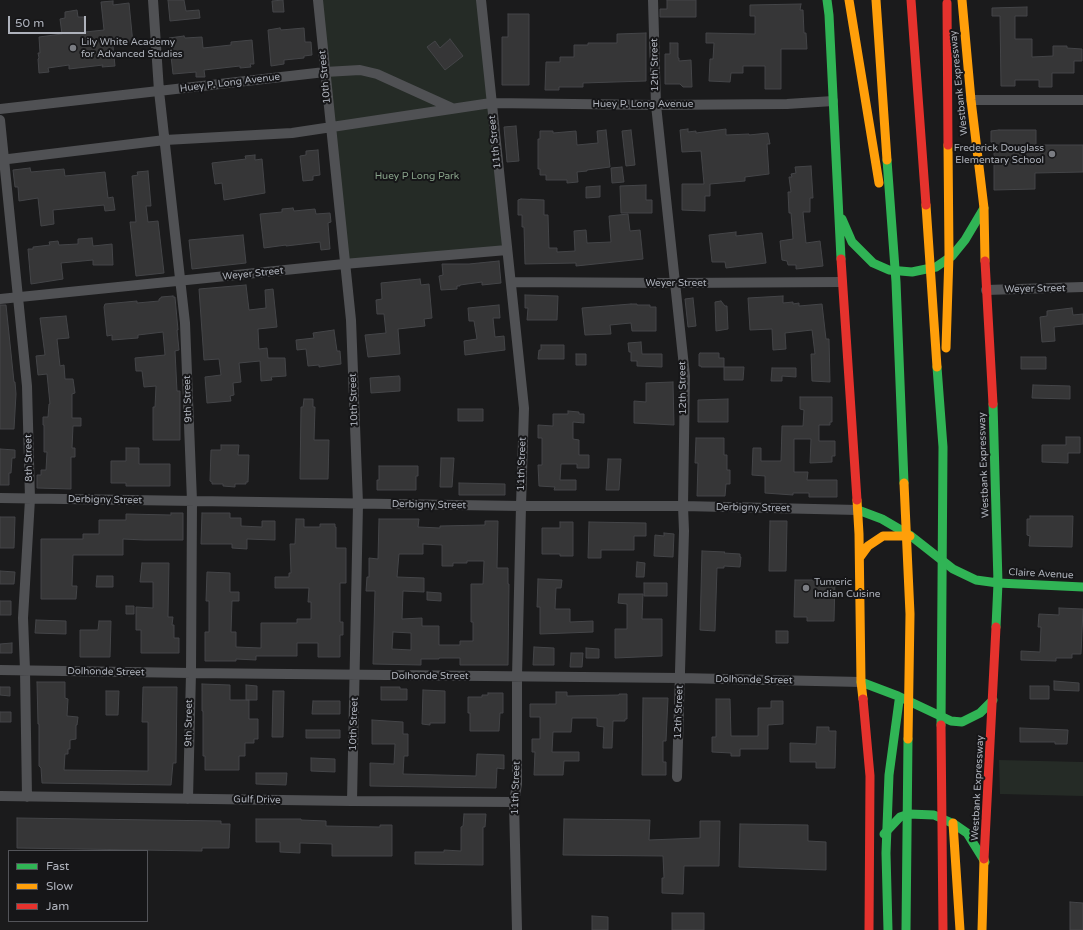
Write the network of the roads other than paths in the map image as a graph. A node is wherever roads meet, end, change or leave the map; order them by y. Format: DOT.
graph roads {
  1 [pos="153,0"];
  2 [pos="318,0"];
  3 [pos="481,0"];
  4 [pos="653,0"];
  5 [pos="827,0"];
  6 [pos="849,0"];
  7 [pos="876,0"];
  8 [pos="911,0"];
  9 [pos="962,0"];
  10 [pos="947,2"];
  11 [pos="325,72"];
  12 [pos="159,91"];
  13 [pos="972,100"];
  14 [pos="1083,100"];
  15 [pos="833,101"];
  16 [pos="491,103"];
  17 [pos="656,105"];
  18 [pos="452,108"];
  19 [pos="0,109"];
  20 [pos="0,120"];
  21 [pos="330,128"];
  22 [pos="165,140"];
  23 [pos="2,160"];
  24 [pos="838,204"];
  25 [pos="984,208"];
  26 [pos="507,250"];
  27 [pos="344,264"];
  28 [pos="181,282"];
  29 [pos="511,282"];
  30 [pos="842,282"];
  31 [pos="896,282"];
  32 [pos="674,283"];
  33 [pos="1083,287"];
  34 [pos="986,290"];
  35 [pos="18,297"];
  36 [pos="0,299"];
  37 [pos="943,447"];
  38 [pos="0,498"];
  39 [pos="30,499"];
  40 [pos="192,501"];
  41 [pos="358,504"];
  42 [pos="520,506"];
  43 [pos="683,506"];
  44 [pos="858,510"];
  45 [pos="911,536"];
  46 [pos="860,557"];
  47 [pos="998,583"];
  48 [pos="1083,587"];
  49 [pos="910,614"];
  50 [pos="0,670"];
  51 [pos="25,670"];
  52 [pos="191,674"];
  53 [pos="355,675"];
  54 [pos="517,676"];
  55 [pos="680,678"];
  56 [pos="861,682"];
  57 [pos="993,700"];
  58 [pos="941,763"];
  59 [pos="677,777"];
  60 [pos="0,796"];
  61 [pos="27,797"];
  62 [pos="951,798"];
  63 [pos="188,799"];
  64 [pos="352,801"];
  65 [pos="514,802"];
  66 [pos="952,813"];
  67 [pos="870,858"];
  68 [pos="985,862"];
  69 [pos="517,930"];
  70 [pos="869,930"];
  71 [pos="888,930"];
  72 [pos="906,930"];
  73 [pos="943,930"];
  74 [pos="960,930"];
  75 [pos="982,930"];
  1 -- 12 [label="street, 9th Street"];
  2 -- 11 [label="street, 10th Street"];
  3 -- 16 [label="street, 11th Street"];
  4 -- 17 [label="street, 12th Street"];
  5 -- 15 [label="main road"];
  6 -- 31 [label="main road, bridge"];
  7 -- 31 [label="main road, bridge"];
  8 -- 37 [label="main road, bridge"];
  9 -- 13 [label="main road, Westbank Expressway"];
  10 -- 37 [label="main road, bridge"];
  11 -- 12 [label="street, Huey P. Long Avenue"];
  11 -- 18 [label="street, Huey P. Long Avenue"];
  11 -- 21 [label="street, 10th Street"];
  12 -- 19 [label="street, Huey P. Long Avenue"];
  12 -- 22 [label="street, 9th Street"];
  13 -- 14 [label="street"];
  13 -- 25 [label="main road, Westbank Expressway"];
  15 -- 17 [label="street, Huey P. Long Avenue"];
  15 -- 24 [label="main road"];
  16 -- 17 [label="street, Huey P. Long Avenue"];
  16 -- 18 [label="street, Huey P. Long Avenue"];
  16 -- 26 [label="street, 11th Street"];
  17 -- 32 [label="street, 12th Street"];
  18 -- 21 [label="street, Huey P. Long Avenue"];
  20 -- 23 [label="street, 8th Street"];
  21 -- 22 [label="street, Huey P. Long Avenue"];
  21 -- 27 [label="street, 10th Street"];
  22 -- 23 [label="street, Huey P. Long Avenue"];
  22 -- 28 [label="street, 9th Street"];
  23 -- 35 [label="street, 8th Street"];
  24 -- 25 [label="main road"];
  24 -- 30 [label="main road"];
  25 -- 34 [label="main road, Westbank Expressway"];
  26 -- 27 [label="street, Weyer Street"];
  26 -- 29 [label="street, 11th Street"];
  27 -- 28 [label="street, Weyer Street"];
  27 -- 41 [label="street, 10th Street"];
  28 -- 35 [label="street, Weyer Street"];
  28 -- 40 [label="street, 9th Street"];
  29 -- 32 [label="street, Weyer Street"];
  29 -- 42 [label="street, 11th Street"];
  30 -- 32 [label="street, Weyer Street"];
  30 -- 44 [label="main road"];
  31 -- 49 [label="main road, bridge"];
  32 -- 43 [label="street, 12th Street"];
  33 -- 34 [label="street, Weyer Street"];
  34 -- 47 [label="main road, Westbank Expressway"];
  35 -- 36 [label="street, Weyer Street"];
  35 -- 39 [label="street, 8th Street"];
  37 -- 58 [label="main road, bridge"];
  38 -- 39 [label="street, Derbigny Street"];
  39 -- 40 [label="street, Derbigny Street"];
  39 -- 51 [label="street, 8th Street"];
  40 -- 41 [label="street, Derbigny Street"];
  40 -- 52 [label="street, 9th Street"];
  41 -- 42 [label="street, Derbigny Street"];
  41 -- 53 [label="street, 10th Street"];
  42 -- 43 [label="street, Derbigny Street"];
  42 -- 54 [label="street, 11th Street"];
  43 -- 44 [label="street, Derbigny Street"];
  43 -- 55 [label="street, 12th Street"];
  44 -- 45 [label="main road, Claire Avenue"];
  44 -- 46 [label="main road"];
  45 -- 46 [label="main road"];
  45 -- 47 [label="main road, Claire Avenue"];
  46 -- 56 [label="main road"];
  47 -- 48 [label="main road, Claire Avenue"];
  47 -- 57 [label="main road, Westbank Expressway"];
  49 -- 71 [label="main road, bridge"];
  49 -- 72 [label="main road, bridge"];
  50 -- 51 [label="street, Dolhonde Street"];
  51 -- 52 [label="street, Dolhonde Street"];
  51 -- 61 [label="street, 8th Street"];
  52 -- 53 [label="street, Dolhonde Street"];
  52 -- 63 [label="street, 9th Street"];
  53 -- 54 [label="street, Dolhonde Street"];
  53 -- 64 [label="street, 10th Street"];
  54 -- 55 [label="street, Dolhonde Street"];
  54 -- 65 [label="street, 11th Street"];
  55 -- 56 [label="street, Dolhonde Street"];
  55 -- 59 [label="street, 12th Street"];
  56 -- 57 [label="main road"];
  56 -- 67 [label="main road"];
  57 -- 68 [label="main road, Westbank Expressway"];
  58 -- 62 [label="main road"];
  58 -- 73 [label="main road, bridge"];
  60 -- 61 [label="street, Gulf Drive"];
  61 -- 63 [label="street, Gulf Drive"];
  63 -- 64 [label="street, Gulf Drive"];
  64 -- 65 [label="street, Gulf Drive"];
  65 -- 69 [label="street, 11th Street"];
  66 -- 74 [label="main road, bridge"];
  67 -- 68 [label="main road"];
  67 -- 70 [label="main road"];
  68 -- 75 [label="main road, Westbank Expressway"];
}
